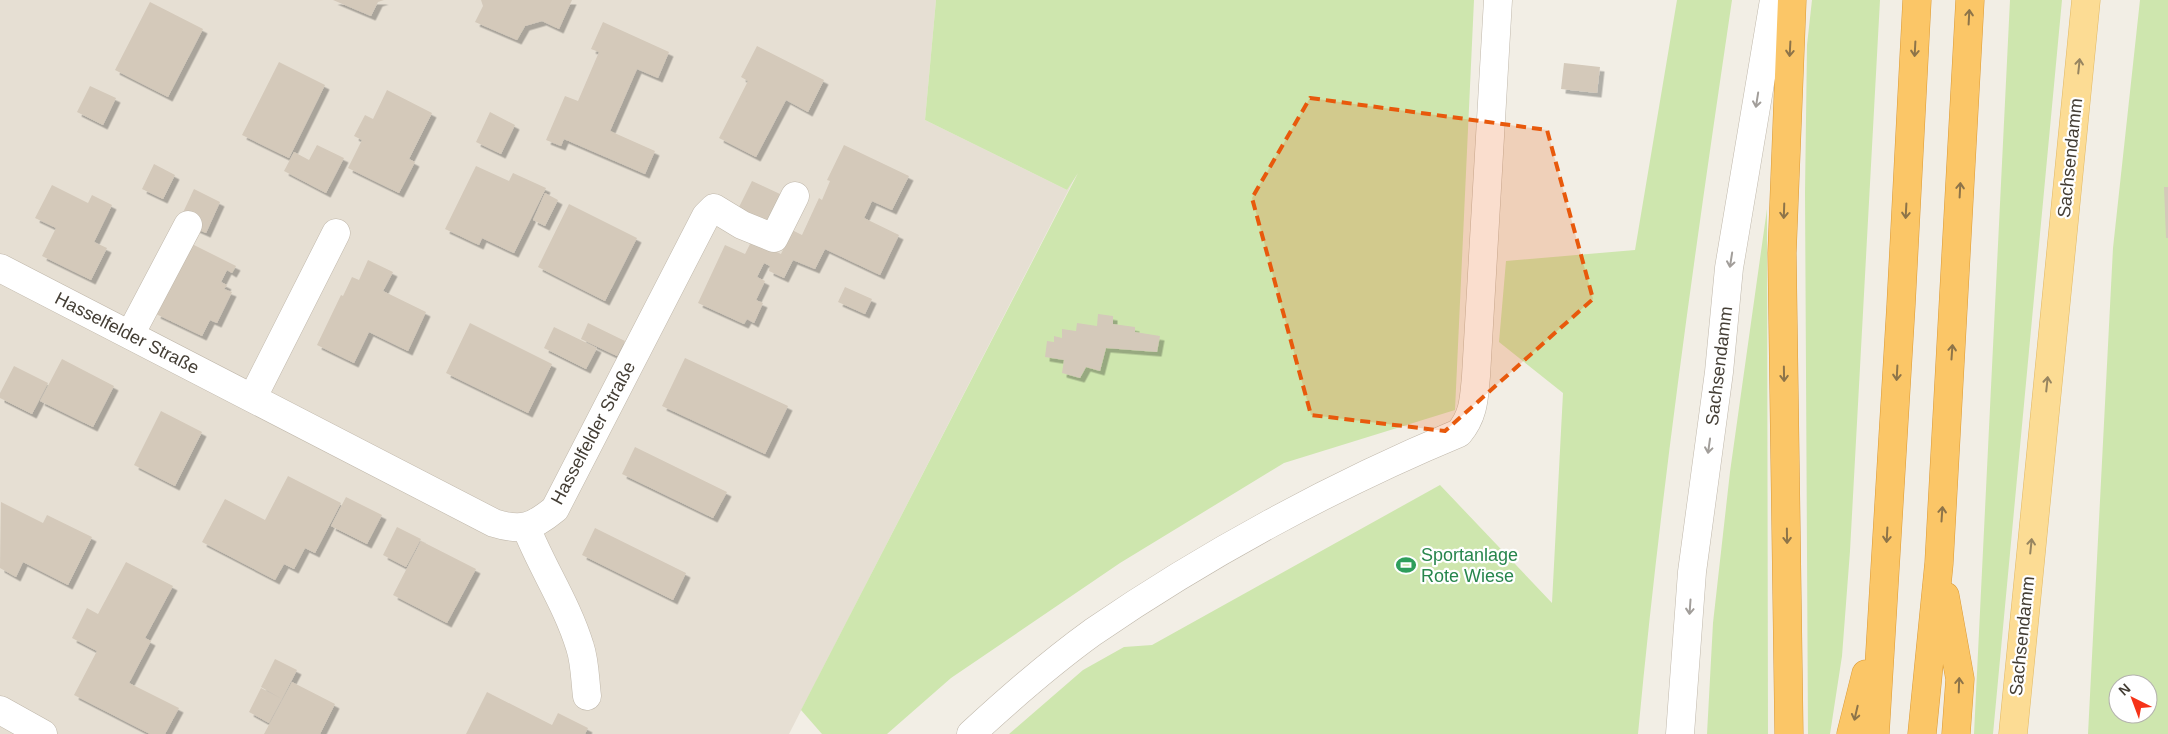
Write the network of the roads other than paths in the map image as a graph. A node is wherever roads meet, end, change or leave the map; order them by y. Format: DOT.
graph roads {
  1 [pos="1498,0"];
  2 [pos="1774,0"];
  3 [pos="1792,0"];
  4 [pos="1917,0"];
  5 [pos="1970,0"];
  6 [pos="2086,0"];
  7 [pos="795,196"];
  8 [pos="188,225"];
  9 [pos="336,233"];
  10 [pos="0,268"];
  11 [pos="130,335"];
  12 [pos="253,397"];
  13 [pos="526,527"];
  14 [pos="1938,563"];
  15 [pos="1884,597"];
  16 [pos="587,696"];
  17 [pos="0,710"];
  18 [pos="43,734"];
  19 [pos="971,734"];
  20 [pos="1680,734"];
  21 [pos="1789,734"];
  22 [pos="1851,734"];
  23 [pos="1875,734"];
  24 [pos="1922,734"];
  25 [pos="1956,734"];
  26 [pos="2012,734"];
  1 -- 19 [label="street"];
  2 -- 20 [label="street, Sachsendamm, one-way"];
  3 -- 21 [label="highway, one-way"];
  4 -- 15 [label="highway, one-way"];
  14 -- 5 [label="highway, one-way"];
  26 -- 6 [label="main road, Sachsendamm, one-way"];
  7 -- 13 [label="street, Hasselfelder Straße"];
  8 -- 11 [label="street"];
  9 -- 12 [label="street"];
  10 -- 11 [label="street, Hasselfelder Straße"];
  11 -- 12 [label="street, Hasselfelder Straße"];
  12 -- 13 [label="street, Hasselfelder Straße"];
  13 -- 16 [label="street"];
  14 -- 24 [label="highway"];
  25 -- 14 [label="highway, one-way"];
  15 -- 22 [label="highway, one-way"];
  15 -- 23 [label="highway"];
  17 -- 18 [label="street"];
}
